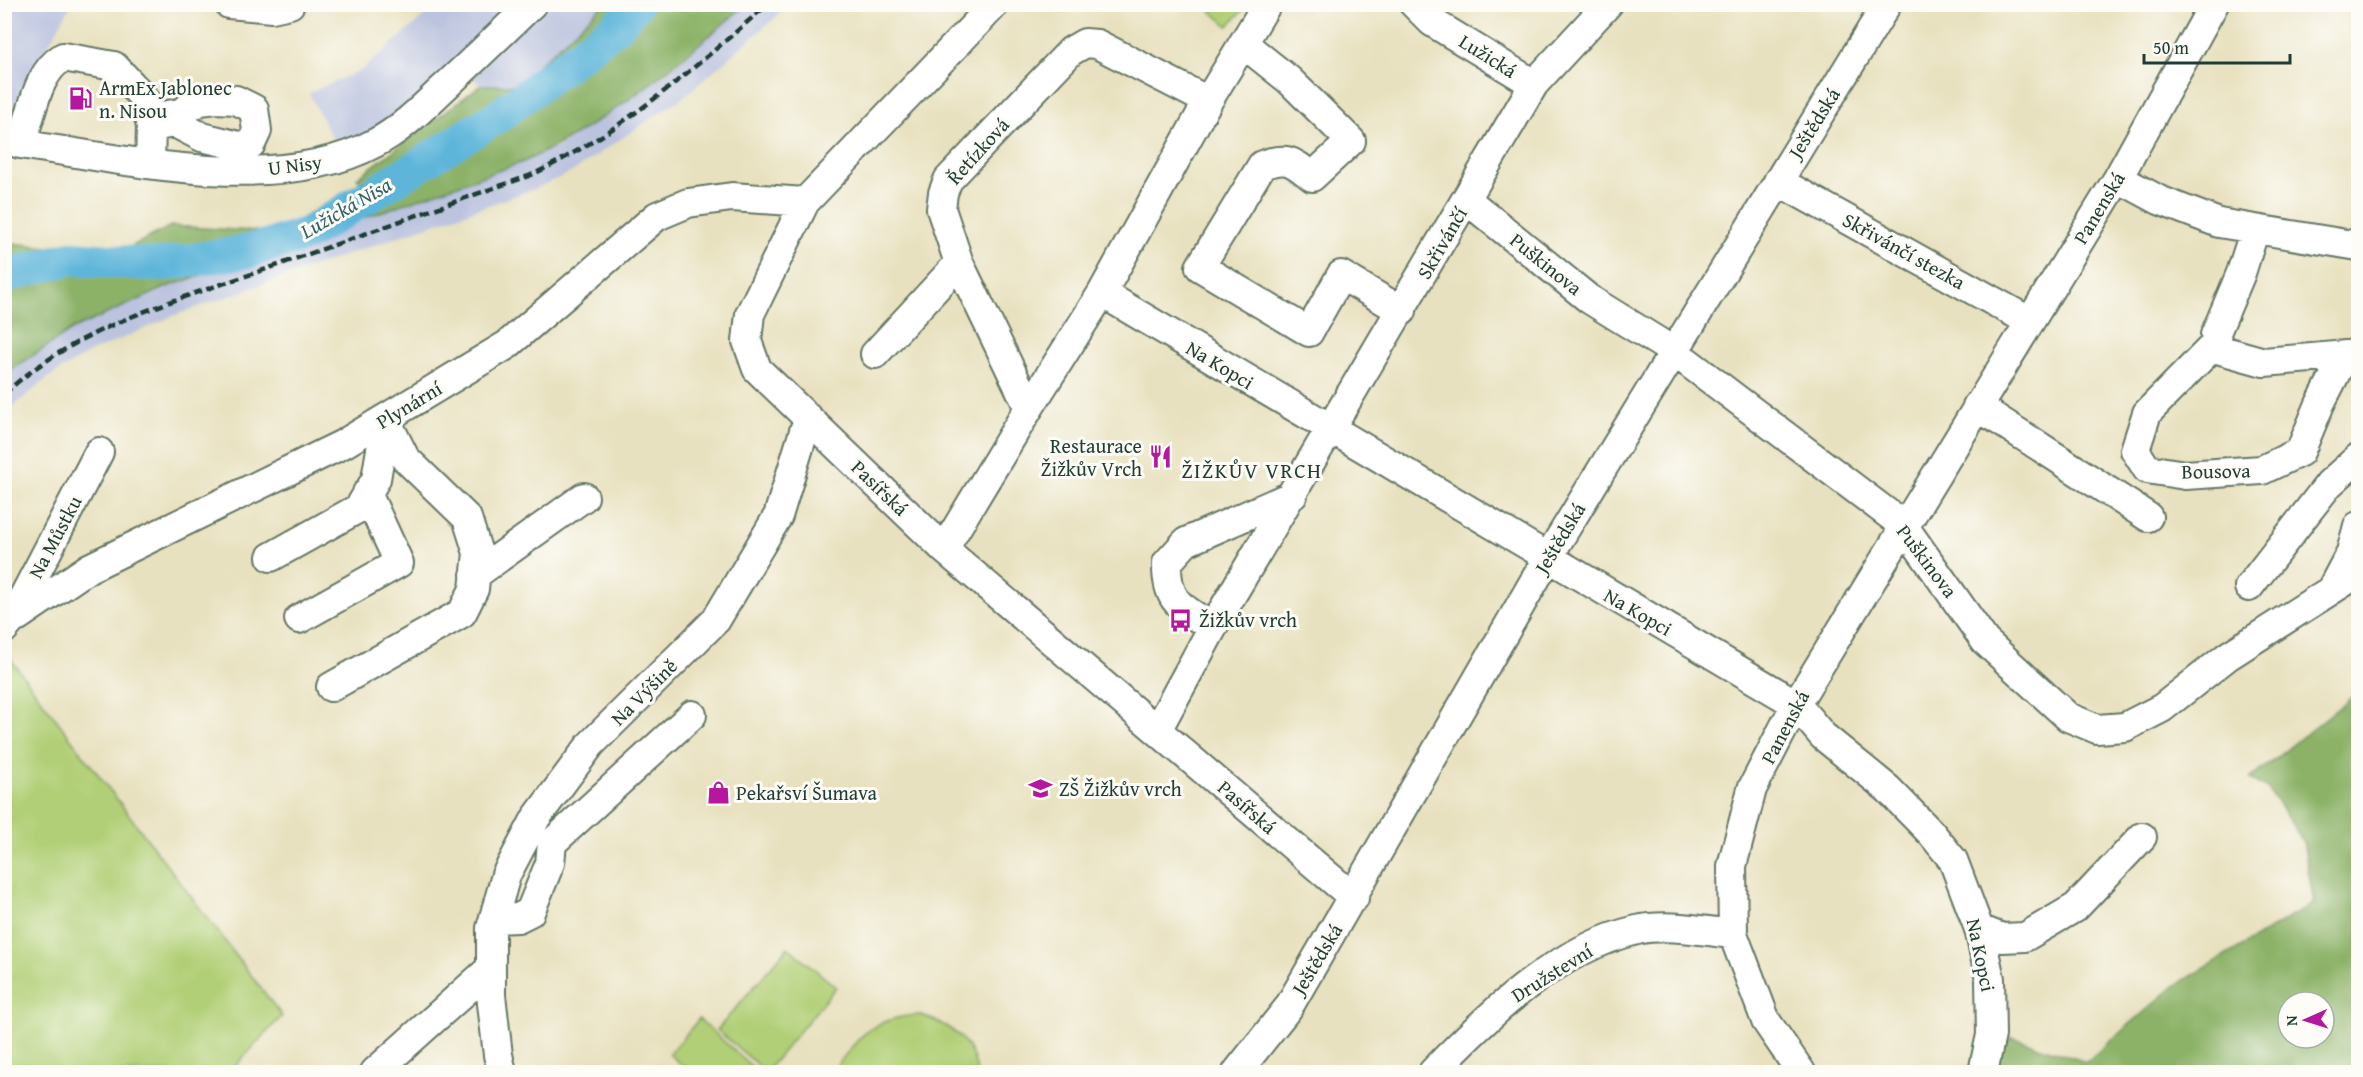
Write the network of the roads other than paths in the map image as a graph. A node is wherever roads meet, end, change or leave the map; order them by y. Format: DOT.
graph roads {
  1 [pos="229,4"];
  2 [pos="290,4"];
  3 [pos="532,4"];
  4 [pos="995,4"];
  5 [pos="1267,4"];
  6 [pos="1608,4"];
  7 [pos="1887,4"];
  8 [pos="2214,4"];
  9 [pos="1431,10"];
  10 [pos="1244,44"];
  11 [pos="1534,84"];
  12 [pos="1208,101"];
  13 [pos="12,142"];
  14 [pos="150,164"];
  15 [pos="2118,178"];
  16 [pos="1778,181"];
  17 [pos="1467,200"];
  18 [pos="805,202"];
  19 [pos="2255,229"];
  20 [pos="2358,246"];
  21 [pos="959,263"];
  22 [pos="1102,293"];
  23 [pos="1402,311"];
  24 [pos="2030,321"];
  25 [pos="2217,342"];
  26 [pos="1673,351"];
  27 [pos="875,354"];
  28 [pos="2352,355"];
  29 [pos="1977,406"];
  30 [pos="1029,408"];
  31 [pos="807,418"];
  32 [pos="386,420"];
  33 [pos="1331,432"];
  34 [pos="99,452"];
  35 [pos="2358,458"];
  36 [pos="368,493"];
  37 [pos="1293,495"];
  38 [pos="584,497"];
  39 [pos="2148,517"];
  40 [pos="1903,525"];
  41 [pos="2358,526"];
  42 [pos="944,549"];
  43 [pos="271,557"];
  44 [pos="1548,559"];
  45 [pos="2358,573"];
  46 [pos="475,575"];
  47 [pos="2249,587"];
  48 [pos="2329,594"];
  49 [pos="299,619"];
  50 [pos="8,625"];
  51 [pos="1213,627"];
  52 [pos="331,687"];
  53 [pos="1796,704"];
  54 [pos="692,715"];
  55 [pos="1157,730"];
  56 [pos="2142,837"];
  57 [pos="1354,898"];
  58 [pos="494,919"];
  59 [pos="1979,928"];
  60 [pos="1733,934"];
  61 [pos="491,968"];
  62 [pos="375,1072"];
  63 [pos="502,1072"];
  64 [pos="1237,1072"];
  65 [pos="1433,1072"];
  66 [pos="1801,1072"];
  67 [pos="1983,1072"];
  1 -- 2 [label="street"];
  3 -- 14 [label="street, U Nisy"];
  4 -- 18 [label="street, Pasířská"];
  5 -- 10 [label="street"];
  6 -- 11 [label="street, Skřivánčí"];
  7 -- 16 [label="street, Ještědská"];
  8 -- 15 [label="street, Panenská"];
  9 -- 11 [label="street, Lužická"];
  10 -- 12 [label="street"];
  10 -- 23 [label="street"];
  11 -- 17 [label="street, Skřivánčí"];
  12 -- 21 [label="street, Řetízková"];
  12 -- 22 [label="street"];
  13 -- 14 [label="street, U Nisy"];
  13 -- 14 [label="street"];
  15 -- 19 [label="street"];
  15 -- 24 [label="street, Panenská"];
  16 -- 24 [label="street, Skřivánčí stezka"];
  16 -- 26 [label="street, Ještědská"];
  17 -- 23 [label="street, Skřivánčí"];
  17 -- 26 [label="street, Puškinova"];
  18 -- 31 [label="street, Pasířská"];
  18 -- 32 [label="street, Plynární"];
  19 -- 20 [label="street"];
  19 -- 25 [label="street"];
  21 -- 27 [label="street"];
  21 -- 30 [label="street, Řetízková"];
  22 -- 30 [label="street"];
  22 -- 33 [label="street, Na Kopci"];
  23 -- 33 [label="street, Skřivánčí"];
  24 -- 29 [label="street, Panenská"];
  25 -- 28 [label="street, Bousova"];
  25 -- 28 [label="street, Bousova"];
  26 -- 40 [label="street, Puškinova"];
  26 -- 44 [label="street, Ještědská"];
  29 -- 39 [label="street"];
  29 -- 40 [label="street, Panenská"];
  30 -- 42 [label="street"];
  31 -- 42 [label="street, Pasířská"];
  31 -- 58 [label="street, Na Výšině"];
  32 -- 36 [label="street"];
  32 -- 46 [label="street"];
  32 -- 50 [label="street, Plynární"];
  33 -- 37 [label="street, Skřivánčí"];
  33 -- 44 [label="street, Na Kopci"];
  34 -- 50 [label="street, Na Můstku"];
  35 -- 47 [label="street"];
  36 -- 43 [label="street"];
  36 -- 49 [label="street"];
  37 -- 51 [label="street, Skřivánčí"];
  37 -- 51 [label="street"];
  38 -- 46 [label="street"];
  40 -- 48 [label="street, Puškinova"];
  40 -- 53 [label="street, Panenská"];
  41 -- 48 [label="street"];
  42 -- 55 [label="street, Pasířská"];
  44 -- 53 [label="street, Na Kopci"];
  44 -- 57 [label="street, Ještědská"];
  45 -- 48 [label="street, Puškinova"];
  46 -- 52 [label="street"];
  51 -- 55 [label="street, Skřivánčí"];
  53 -- 59 [label="street, Na Kopci"];
  53 -- 60 [label="street, Panenská"];
  54 -- 58 [label="street"];
  55 -- 57 [label="street, Pasířská"];
  56 -- 59 [label="street"];
  57 -- 64 [label="street, Ještědská"];
  58 -- 61 [label="street, Na Výšině"];
  59 -- 67 [label="street, Na Kopci"];
  60 -- 65 [label="street, Družstevní"];
  60 -- 66 [label="street, Panenská"];
  61 -- 62 [label="street"];
  61 -- 63 [label="street, Na Výšině"];
}
